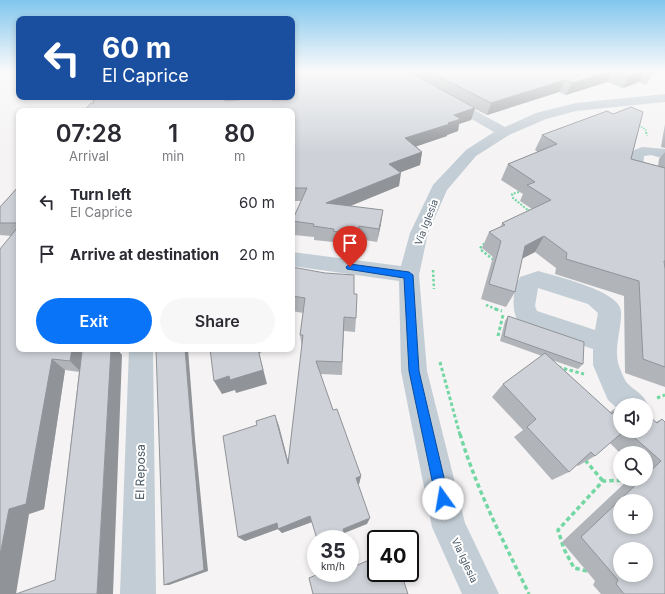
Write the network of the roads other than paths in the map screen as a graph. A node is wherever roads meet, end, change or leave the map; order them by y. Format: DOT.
graph roads {
  1 [pos="443,99"];
  2 [pos="662,100"];
  3 [pos="504,132"];
  4 [pos="665,154"];
  5 [pos="665,181"];
  6 [pos="295,259"];
  7 [pos="409,275"];
  8 [pos="605,343"];
  9 [pos="142,352"];
  10 [pos="626,398"];
  11 [pos="138,594"];
  12 [pos="480,594"];
  1 -- 3 [label="street"];
  2 -- 3 [label="street, Via Iglesia"];
  3 -- 7 [label="street, Via Iglesia"];
  4 -- 5 [label="street"];
  6 -- 7 [label="street"];
  7 -- 12 [label="street, Via Iglesia"];
  8 -- 8 [label="street"];
  8 -- 10 [label="street"];
  9 -- 11 [label="street, El Reposa"];
}
